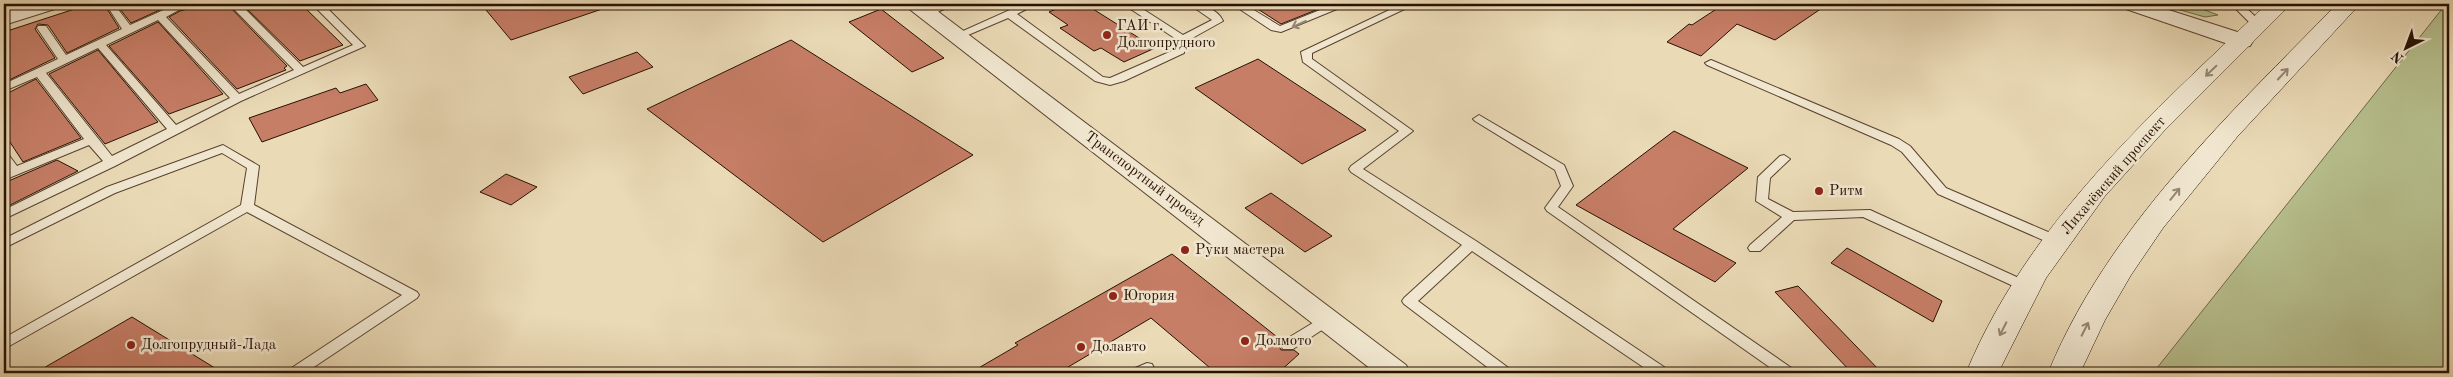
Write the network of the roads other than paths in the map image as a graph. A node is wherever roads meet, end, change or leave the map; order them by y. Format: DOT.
graph roads {
  1 [pos="51,4"];
  2 [pos="185,4"];
  3 [pos="234,4"];
  4 [pos="317,4"];
  5 [pos="950,4"];
  6 [pos="1031,4"];
  7 [pos="1128,4"];
  8 [pos="1194,4"];
  9 [pos="1237,4"];
  10 [pos="1344,4"];
  11 [pos="1410,4"];
  12 [pos="2130,4"];
  13 [pos="2236,4"];
  14 [pos="2280,4"];
  15 [pos="2349,4"];
  16 [pos="110,5"];
  17 [pos="921,8"];
  18 [pos="1009,13"];
  19 [pos="160,16"];
  20 [pos="4,18"];
  21 [pos="42,28"];
  22 [pos="128,30"];
  23 [pos="2250,33"];
  24 [pos="957,36"];
  25 [pos="1183,39"];
  26 [pos="100,44"];
  27 [pos="65,60"];
  28 [pos="1711,63"];
  29 [pos="300,70"];
  30 [pos="40,73"];
  31 [pos="4,88"];
  32 [pos="237,99"];
  33 [pos="1479,119"];
  34 [pos="175,130"];
  35 [pos="91,140"];
  36 [pos="4,157"];
  37 [pos="1784,158"];
  38 [pos="111,163"];
  39 [pos="9,174"];
  40 [pos="247,207"];
  41 [pos="4,215"];
  42 [pos="1791,216"];
  43 [pos="2057,241"];
  44 [pos="4,244"];
  45 [pos="1471,244"];
  46 [pos="1755,248"];
  47 [pos="2027,287"];
  48 [pos="1326,320"];
  49 [pos="4,344"];
  50 [pos="1288,345"];
  51 [pos="295,373"];
  52 [pos="1396,373"];
  53 [pos="1505,373"];
  54 [pos="1662,373"];
  55 [pos="1788,373"];
  56 [pos="1982,373"];
  57 [pos="2064,373"];
  1 -- 20 [label="street"];
  2 -- 19 [label="lane"];
  3 -- 29 [label="lane"];
  4 -- 29 [label="lane"];
  5 -- 17 [label="lane"];
  6 -- 18 [label="lane"];
  7 -- 25 [label="lane"];
  8 -- 25 [label="lane"];
  10 -- 9 [label="lane, one-way"];
  11 -- 45 [label="lane"];
  12 -- 23 [label="street"];
  13 -- 23 [label="lane"];
  14 -- 23 [label="main road, Лихачёвский проспект"];
  57 -- 15 [label="main road, one-way"];
  16 -- 22 [label="lane"];
  17 -- 24 [label="street, Транспортный проезд"];
  18 -- 24 [label="lane"];
  18 -- 25 [label="lane"];
  19 -- 22 [label="lane"];
  19 -- 32 [label="lane"];
  21 -- 27 [label="lane"];
  22 -- 26 [label="lane"];
  23 -- 43 [label="main road, Лихачёвский проспект, one-way"];
  24 -- 48 [label="street, Транспортный проезд"];
  26 -- 27 [label="lane"];
  26 -- 34 [label="lane"];
  27 -- 30 [label="lane"];
  28 -- 43 [label="lane"];
  29 -- 32 [label="lane"];
  30 -- 31 [label="lane"];
  30 -- 35 [label="lane"];
  32 -- 34 [label="lane"];
  33 -- 55 [label="lane"];
  34 -- 38 [label="lane"];
  35 -- 38 [label="lane"];
  35 -- 39 [label="lane"];
  36 -- 39 [label="lane"];
  37 -- 42 [label="lane"];
  38 -- 41 [label="lane"];
  40 -- 44 [label="lane"];
  40 -- 49 [label="lane"];
  40 -- 51 [label="lane"];
  42 -- 46 [label="lane"];
  42 -- 47 [label="lane"];
  43 -- 47 [label="main road, Лихачёвский проспект"];
  45 -- 53 [label="lane"];
  45 -- 54 [label="lane"];
  47 -- 56 [label="main road, Лихачёвский проспект, one-way"];
  48 -- 50 [label="lane"];
  48 -- 52 [label="street, Транспортный проезд"];
}
